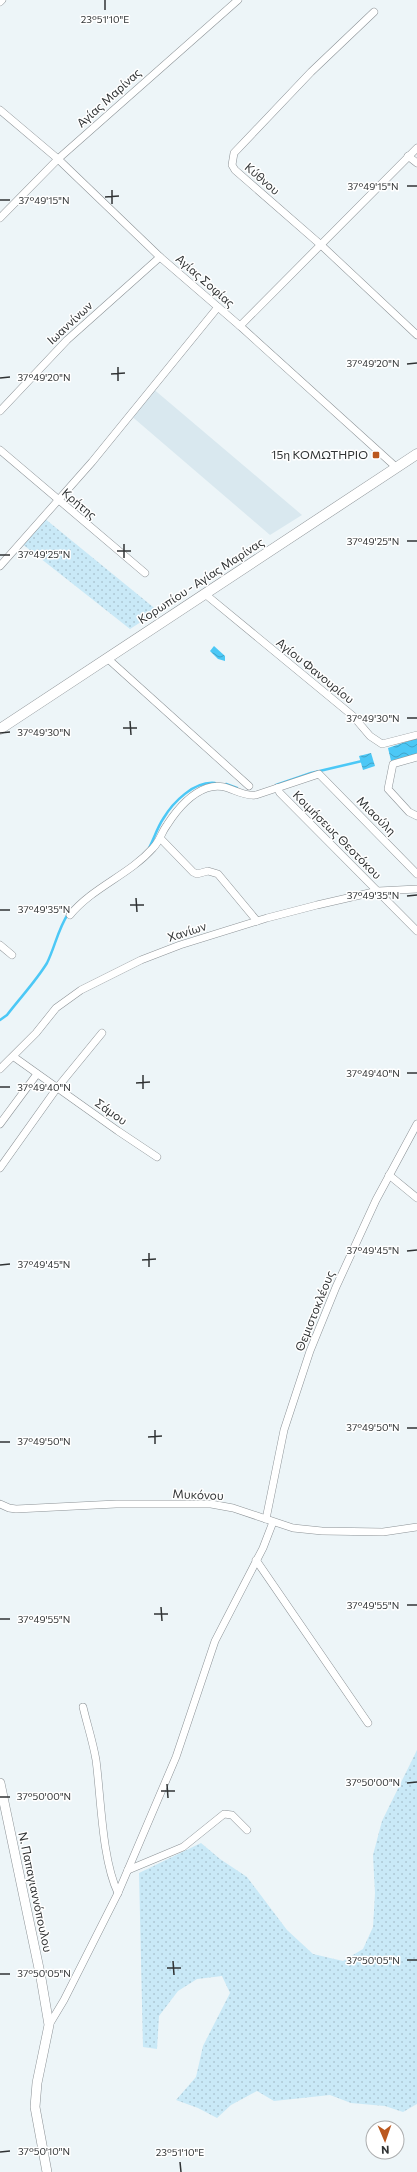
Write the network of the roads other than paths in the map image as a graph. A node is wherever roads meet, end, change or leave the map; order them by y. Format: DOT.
graph roads {
  1 [pos="238,0"];
  2 [pos="374,12"];
  3 [pos="0,110"];
  4 [pos="417,148"];
  5 [pos="408,156"];
  6 [pos="58,159"];
  7 [pos="417,163"];
  8 [pos="0,218"];
  9 [pos="321,245"];
  10 [pos="160,257"];
  11 [pos="218,307"];
  12 [pos="240,326"];
  13 [pos="417,335"];
  14 [pos="0,411"];
  15 [pos="0,450"];
  16 [pos="417,454"];
  17 [pos="396,468"];
  18 [pos="58,501"];
  19 [pos="0,566"];
  20 [pos="145,573"];
  21 [pos="205,594"];
  22 [pos="107,658"];
  23 [pos="0,729"];
  24 [pos="417,736"];
  25 [pos="417,757"];
  26 [pos="248,786"];
  27 [pos="277,788"];
  28 [pos="417,816"];
  29 [pos="161,839"];
  30 [pos="417,874"];
  31 [pos="417,889"];
  32 [pos="378,891"];
  33 [pos="70,915"];
  34 [pos="257,921"];
  35 [pos="417,931"];
  36 [pos="0,944"];
  37 [pos="12,955"];
  38 [pos="102,1033"];
  39 [pos="14,1056"];
  40 [pos="0,1069"];
  41 [pos="37,1074"];
  42 [pos="57,1088"];
  43 [pos="0,1124"];
  44 [pos="417,1124"];
  45 [pos="157,1157"];
  46 [pos="0,1168"];
  47 [pos="389,1176"];
  48 [pos="417,1198"];
  49 [pos="0,1504"];
  50 [pos="266,1519"];
  51 [pos="273,1522"];
  52 [pos="417,1527"];
  53 [pos="256,1560"];
  54 [pos="83,1707"];
  55 [pos="368,1723"];
  56 [pos="0,1783"];
  57 [pos="247,1830"];
  58 [pos="128,1870"];
  59 [pos="118,1893"];
  60 [pos="49,2024"];
  61 [pos="47,2172"];
  1 -- 6 [label="street, Αγίας Μαρίνας"];
  2 -- 9 [label="street, Κύθνου"];
  3 -- 6 [label="street, Αγίας Σοφίας"];
  4 -- 5 [label="street"];
  5 -- 7 [label="street"];
  5 -- 9 [label="street"];
  6 -- 8 [label="street, Αγίας Μαρίνας"];
  6 -- 10 [label="street, Αγίας Σοφίας"];
  9 -- 12 [label="street"];
  9 -- 13 [label="street, Κύθνου"];
  10 -- 11 [label="street, Αγίας Σοφίας"];
  10 -- 14 [label="street, Ιωαννίνων"];
  11 -- 12 [label="street, Αγίας Σοφίας"];
  11 -- 18 [label="street"];
  12 -- 17 [label="street, Αγίας Σοφίας"];
  15 -- 18 [label="street, Κρήτης"];
  16 -- 17 [label="main road, Κορωπίου - Αγίας Μαρίνας"];
  17 -- 21 [label="main road, Κορωπίου - Αγίας Μαρίνας"];
  18 -- 19 [label="street"];
  18 -- 20 [label="street, Κρήτης"];
  21 -- 22 [label="main road, Κορωπίου - Αγίας Μαρίνας"];
  21 -- 24 [label="street, Αγίου Φανουρίου"];
  22 -- 23 [label="main road, Κορωπίου - Αγίας Μαρίνας"];
  22 -- 26 [label="street"];
  25 -- 28 [label="street"];
  27 -- 29 [label="street"];
  27 -- 30 [label="street, Μιαούλη"];
  27 -- 32 [label="street, Κοιμήσεως Θεοτόκου"];
  29 -- 33 [label="street"];
  29 -- 34 [label="street"];
  31 -- 32 [label="street, Χανίων"];
  32 -- 34 [label="street, Χανίων"];
  32 -- 35 [label="street, Κοιμήσεως Θεοτόκου"];
  34 -- 39 [label="street, Χανίων"];
  36 -- 37 [label="street"];
  38 -- 42 [label="street"];
  39 -- 40 [label="street, Χανίων"];
  39 -- 41 [label="street, Σάμου"];
  41 -- 42 [label="street, Σάμου"];
  41 -- 43 [label="street"];
  42 -- 45 [label="street, Σάμου"];
  42 -- 46 [label="street"];
  44 -- 47 [label="street, Θεμιστοκλέους"];
  47 -- 48 [label="street"];
  47 -- 50 [label="street, Θεμιστοκλέους"];
  49 -- 50 [label="street, Μυκόνου"];
  50 -- 51 [label="street, Μυκόνου"];
  51 -- 52 [label="street, Μυκόνου"];
  51 -- 53 [label="street"];
  53 -- 55 [label="street"];
  53 -- 58 [label="street"];
  54 -- 59 [label="street"];
  56 -- 60 [label="street, Ν. Παπαγιαννόπουλου"];
  57 -- 58 [label="street"];
  58 -- 59 [label="street"];
  59 -- 60 [label="street"];
  60 -- 61 [label="street, Ν. Παπαγιαννόπουλου"];
}
